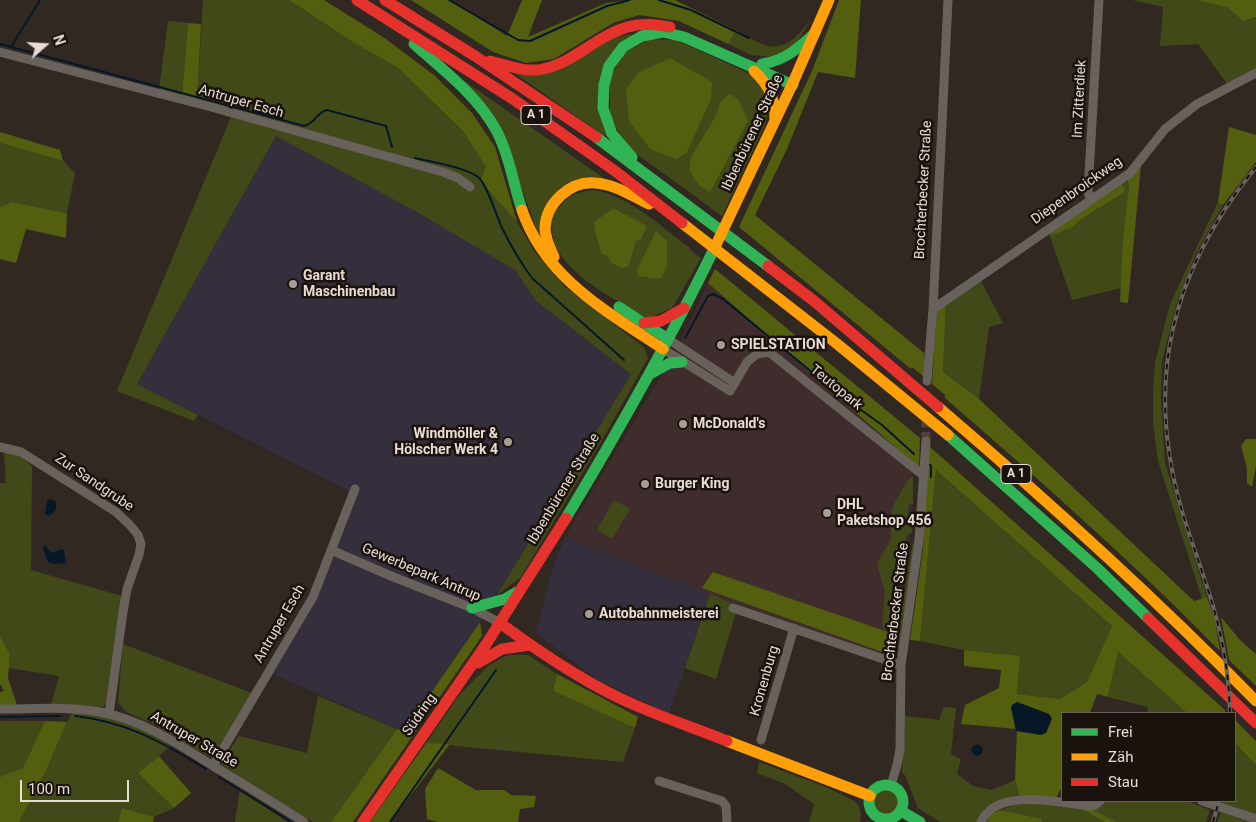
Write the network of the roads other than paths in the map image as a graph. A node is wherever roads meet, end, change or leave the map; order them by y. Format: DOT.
graph roads {
  1 [pos="357,0"];
  2 [pos="385,0"];
  3 [pos="829,0"];
  4 [pos="948,0"];
  5 [pos="1099,0"];
  6 [pos="396,24"];
  7 [pos="816,33"];
  8 [pos="0,52"];
  9 [pos="475,56"];
  10 [pos="762,64"];
  11 [pos="749,67"];
  12 [pos="1256,73"];
  13 [pos="794,81"];
  14 [pos="775,121"];
  15 [pos="470,187"];
  16 [pos="667,191"];
  17 [pos="1091,200"];
  18 [pos="670,214"];
  19 [pos="684,308"];
  20 [pos="933,309"];
  21 [pos="644,323"];
  22 [pos="666,344"];
  23 [pos="682,362"];
  24 [pos="648,375"];
  25 [pos="927,381"];
  26 [pos="735,382"];
  27 [pos="926,441"];
  28 [pos="0,447"];
  29 [pos="924,476"];
  30 [pos="355,489"];
  31 [pos="331,550"];
  32 [pos="521,589"];
  33 [pos="472,608"];
  34 [pos="733,608"];
  35 [pos="500,623"];
  36 [pos="794,628"];
  37 [pos="530,645"];
  38 [pos="902,664"];
  39 [pos="470,669"];
  40 [pos="1256,700"];
  41 [pos="0,709"];
  42 [pos="110,714"];
  43 [pos="1256,723"];
  44 [pos="761,740"];
  45 [pos="213,766"];
  46 [pos="659,781"];
  47 [pos="892,785"];
  48 [pos="870,796"];
  49 [pos="1099,802"];
  50 [pos="1205,802"];
  51 [pos="902,811"];
  52 [pos="1256,819"];
  53 [pos="876,820"];
  54 [pos="304,822"];
  55 [pos="363,822"];
  56 [pos="727,822"];
  57 [pos="920,822"];
  58 [pos="981,822"];
  1 -- 6 [label="main road, A 1"];
  2 -- 9 [label="main road, A 1"];
  3 -- 7 [label="main road, Ibbenbürener Straße"];
  4 -- 20 [label="street, Brochterbecker Straße"];
  5 -- 17 [label="street, Im Zitterdiek"];
  6 -- 18 [label="main road, A 1"];
  6 -- 22 [label="main road"];
  7 -- 10 [label="main road"];
  7 -- 13 [label="main road, Ibbenbürener Straße"];
  8 -- 15 [label="street, Antruper Esch"];
  9 -- 10 [label="main road"];
  9 -- 16 [label="main road, A 1"];
  10 -- 13 [label="main road"];
  11 -- 13 [label="main road"];
  11 -- 14 [label="main road"];
  11 -- 16 [label="main road"];
  12 -- 17 [label="street, Diepenbroickweg"];
  13 -- 14 [label="main road, Ibbenbürener Straße"];
  14 -- 19 [label="main road, Ibbenbürener Straße"];
  16 -- 40 [label="main road, A 1"];
  17 -- 20 [label="street, Diepenbroickweg"];
  18 -- 21 [label="main road"];
  18 -- 43 [label="main road, A 1"];
  19 -- 21 [label="main road"];
  19 -- 22 [label="main road, Ibbenbürener Straße"];
  20 -- 25 [label="street, Brochterbecker Straße"];
  21 -- 22 [label="main road"];
  22 -- 23 [label="street, Teutopark"];
  22 -- 24 [label="main road, Ibbenbürener Straße"];
  22 -- 26 [label="street"];
  23 -- 24 [label="main road"];
  23 -- 26 [label="street, Teutopark"];
  24 -- 32 [label="main road, Ibbenbürener Straße"];
  26 -- 29 [label="street, Teutopark"];
  27 -- 29 [label="street, Brochterbecker Straße"];
  28 -- 42 [label="street, Zur Sandgrube"];
  29 -- 38 [label="street, Brochterbecker Straße"];
  30 -- 31 [label="street, Antruper Esch"];
  31 -- 33 [label="street, Gewerbepark Antrup"];
  31 -- 45 [label="street, Antruper Esch"];
  32 -- 33 [label="main road"];
  32 -- 35 [label="main road, Ibbenbürener Straße"];
  33 -- 35 [label="street, Gewerbepark Antrup"];
  34 -- 36 [label="street"];
  35 -- 37 [label="main road"];
  35 -- 39 [label="main road, Südring"];
  36 -- 38 [label="street"];
  36 -- 44 [label="street, Kronenburg"];
  37 -- 39 [label="main road"];
  37 -- 48 [label="main road"];
  38 -- 47 [label="street, Brochterbecker Straße"];
  39 -- 55 [label="main road, Südring"];
  41 -- 42 [label="street, Antruper Straße"];
  42 -- 45 [label="street, Antruper Straße"];
  45 -- 54 [label="street, Antruper Straße"];
  46 -- 56 [label="street"];
  47 -- 48 [label="main road"];
  47 -- 51 [label="main road"];
  48 -- 53 [label="main road"];
  49 -- 58 [label="street"];
  50 -- 52 [label="street"];
  51 -- 53 [label="main road"];
  51 -- 57 [label="main road"];
}
